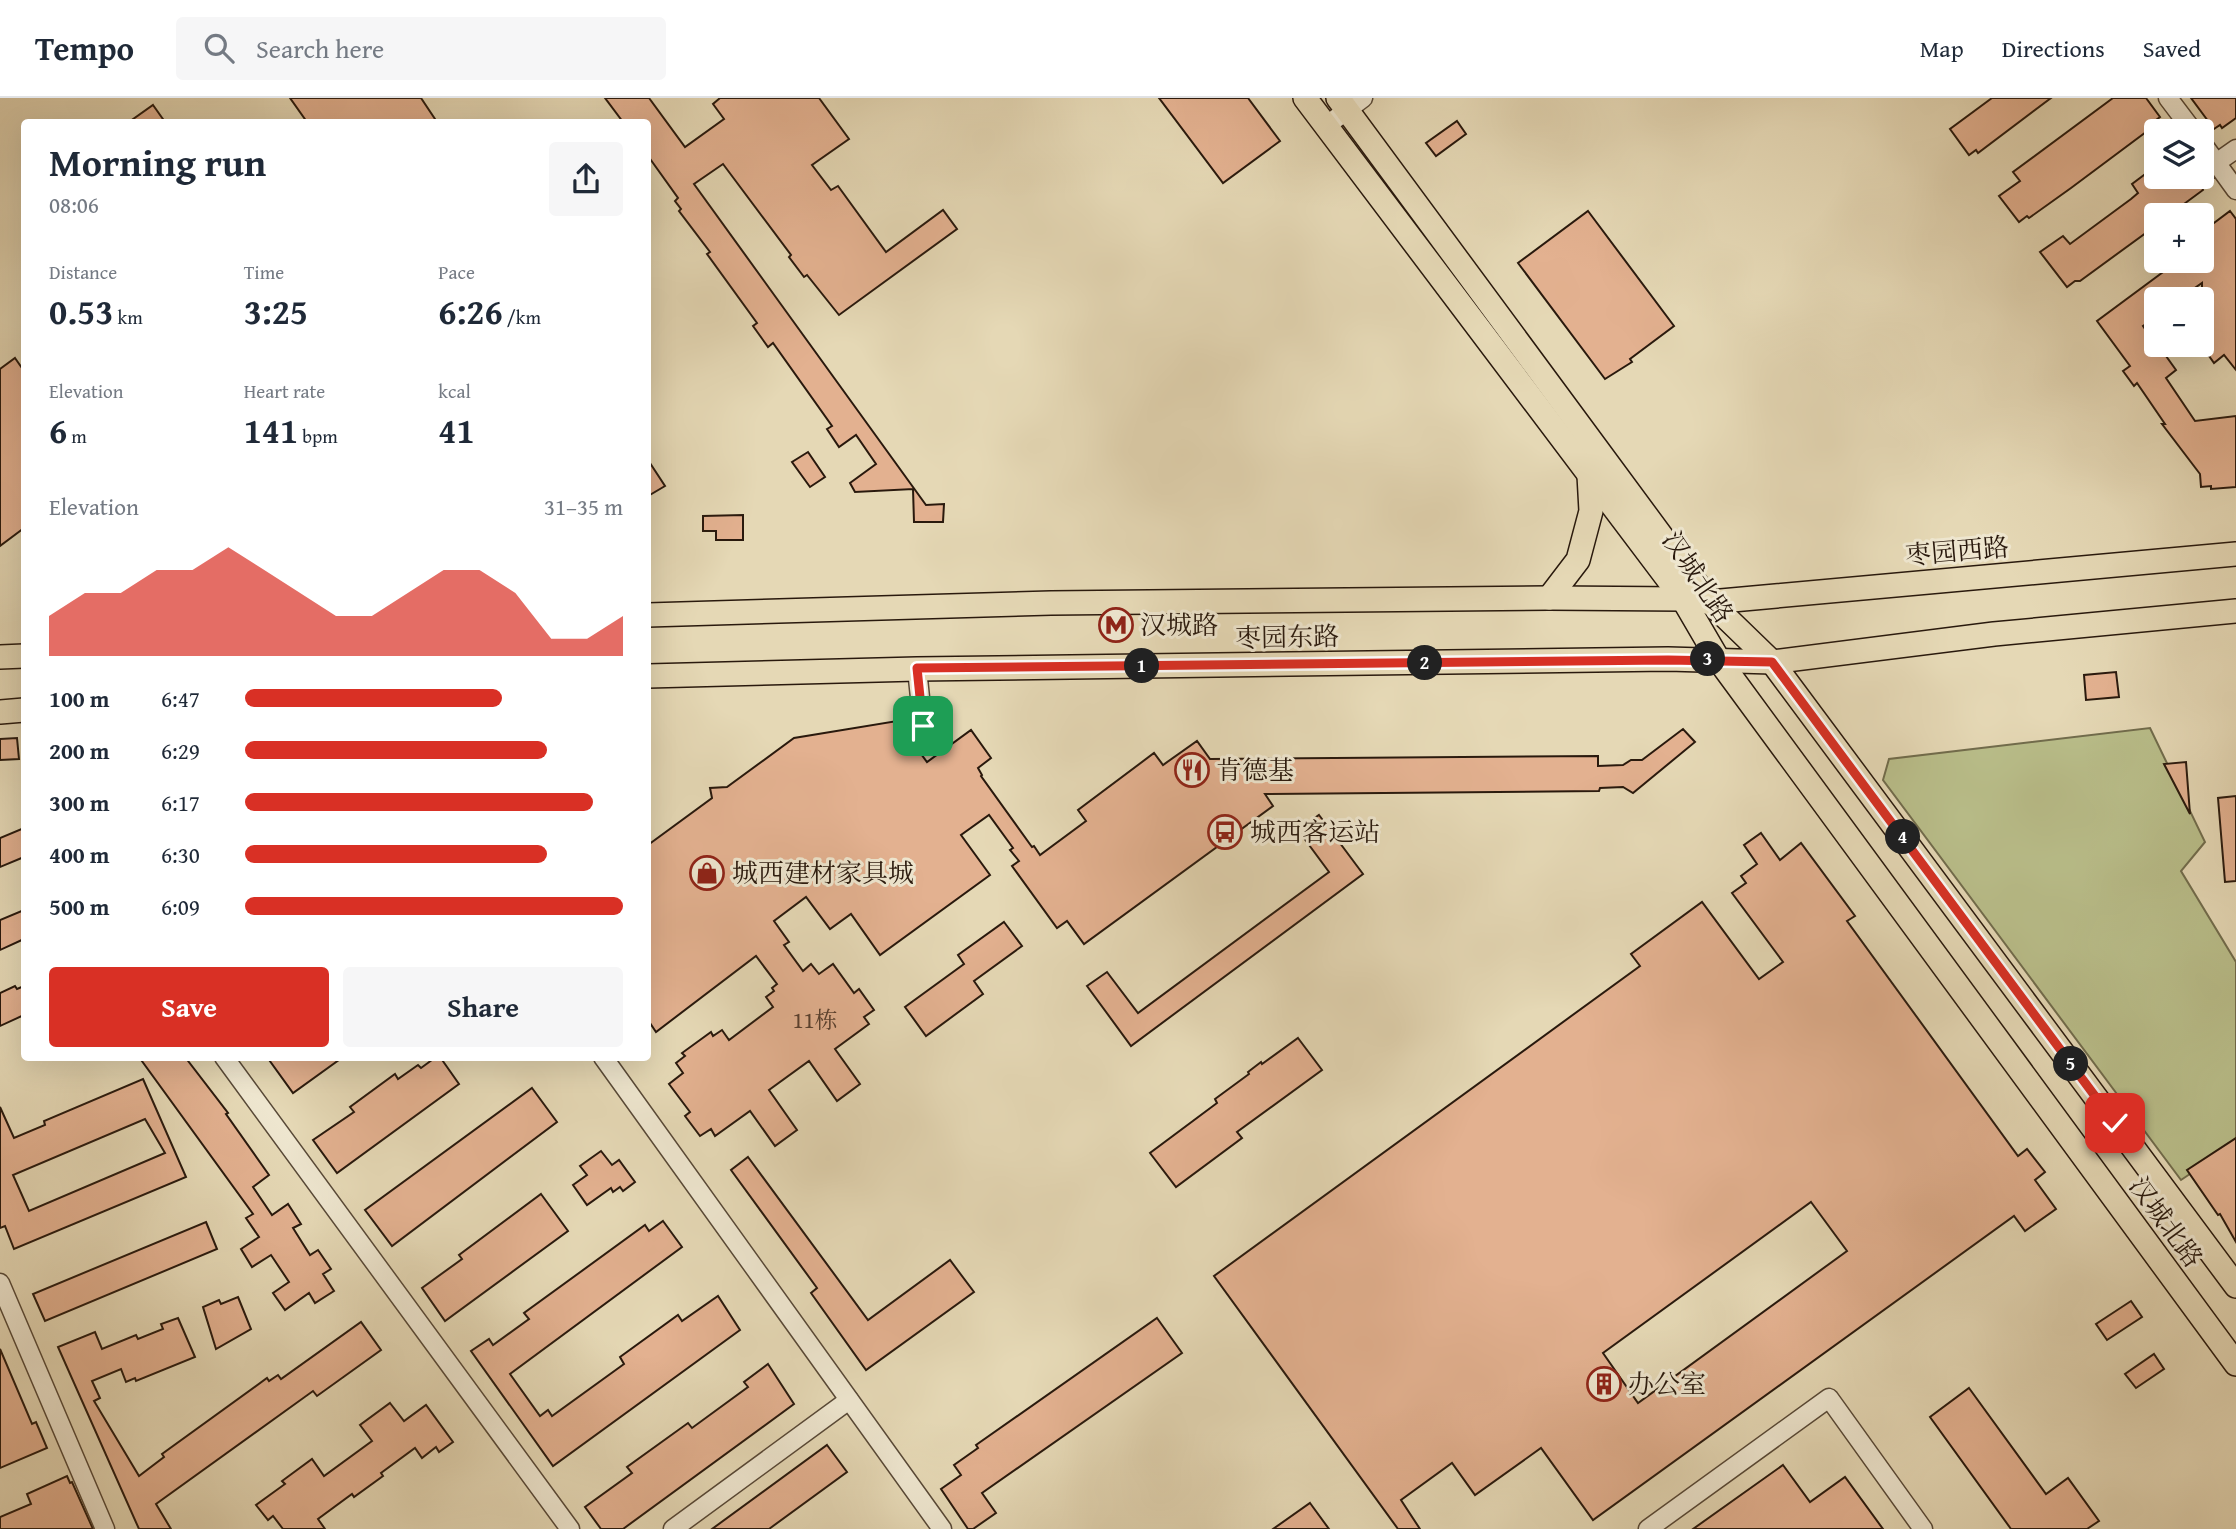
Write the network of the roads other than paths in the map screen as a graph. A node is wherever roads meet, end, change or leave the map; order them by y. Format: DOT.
graph roads {
  1 [pos="1305,98"];
  2 [pos="2168,98"];
  3 [pos="1349,102"];
  4 [pos="2184,119"];
  5 [pos="1326,126"];
  6 [pos="2236,149"];
  7 [pos="2214,160"];
  8 [pos="2216,163"];
  9 [pos="2236,190"];
  10 [pos="1589,475"];
  11 [pos="2236,554"];
  12 [pos="1549,598"];
  13 [pos="1683,599"];
  14 [pos="1710,602"];
  15 [pos="2236,611"];
  16 [pos="651,615"];
  17 [pos="21,656"];
  18 [pos="0,657"];
  19 [pos="1718,659"];
  20 [pos="1772,662"];
  21 [pos="917,668"];
  22 [pos="651,676"];
  23 [pos="21,710"];
  24 [pos="0,712"];
  25 [pos="923,726"];
  26 [pos="227,1061"];
  27 [pos="606,1061"];
  28 [pos="0,1283"];
  29 [pos="2236,1286"];
  30 [pos="2236,1364"];
  31 [pos="849,1400"];
  32 [pos="105,1529"];
  33 [pos="569,1529"];
  34 [pos="673,1529"];
  35 [pos="942,1529"];
  36 [pos="1648,1529"];
  37 [pos="1923,1529"];
  1 -- 5 [label="main road, 汉城北路"];
  2 -- 4 [label="street"];
  3 -- 5 [label="street"];
  3 -- 14 [label="main road, 汉城北路"];
  5 -- 10 [label="main road, 汉城北路"];
  6 -- 8 [label="street"];
  7 -- 8 [label="street"];
  8 -- 9 [label="street"];
  10 -- 12 [label="main road"];
  10 -- 13 [label="main road, 汉城北路"];
  11 -- 14 [label="main road, 枣园西路"];
  12 -- 13 [label="main road, 枣园东路"];
  12 -- 16 [label="main road, 枣园东路"];
  13 -- 14 [label="main road, 枣园西路"];
  13 -- 19 [label="main road, 汉城北路"];
  14 -- 20 [label="main road, 汉城北路"];
  15 -- 20 [label="main road"];
  17 -- 18 [label="main road"];
  19 -- 20 [label="main road"];
  19 -- 21 [label="main road, 枣园东路"];
  19 -- 30 [label="main road, 汉城北路"];
  20 -- 29 [label="main road, 汉城北路"];
  21 -- 22 [label="main road, 枣园东路"];
  21 -- 25 [label="street"];
  23 -- 24 [label="main road"];
  26 -- 33 [label="street"];
  27 -- 31 [label="street"];
  28 -- 32 [label="street"];
  31 -- 34 [label="street"];
  31 -- 35 [label="street"];
  36 -- 37 [label="street"];
}
